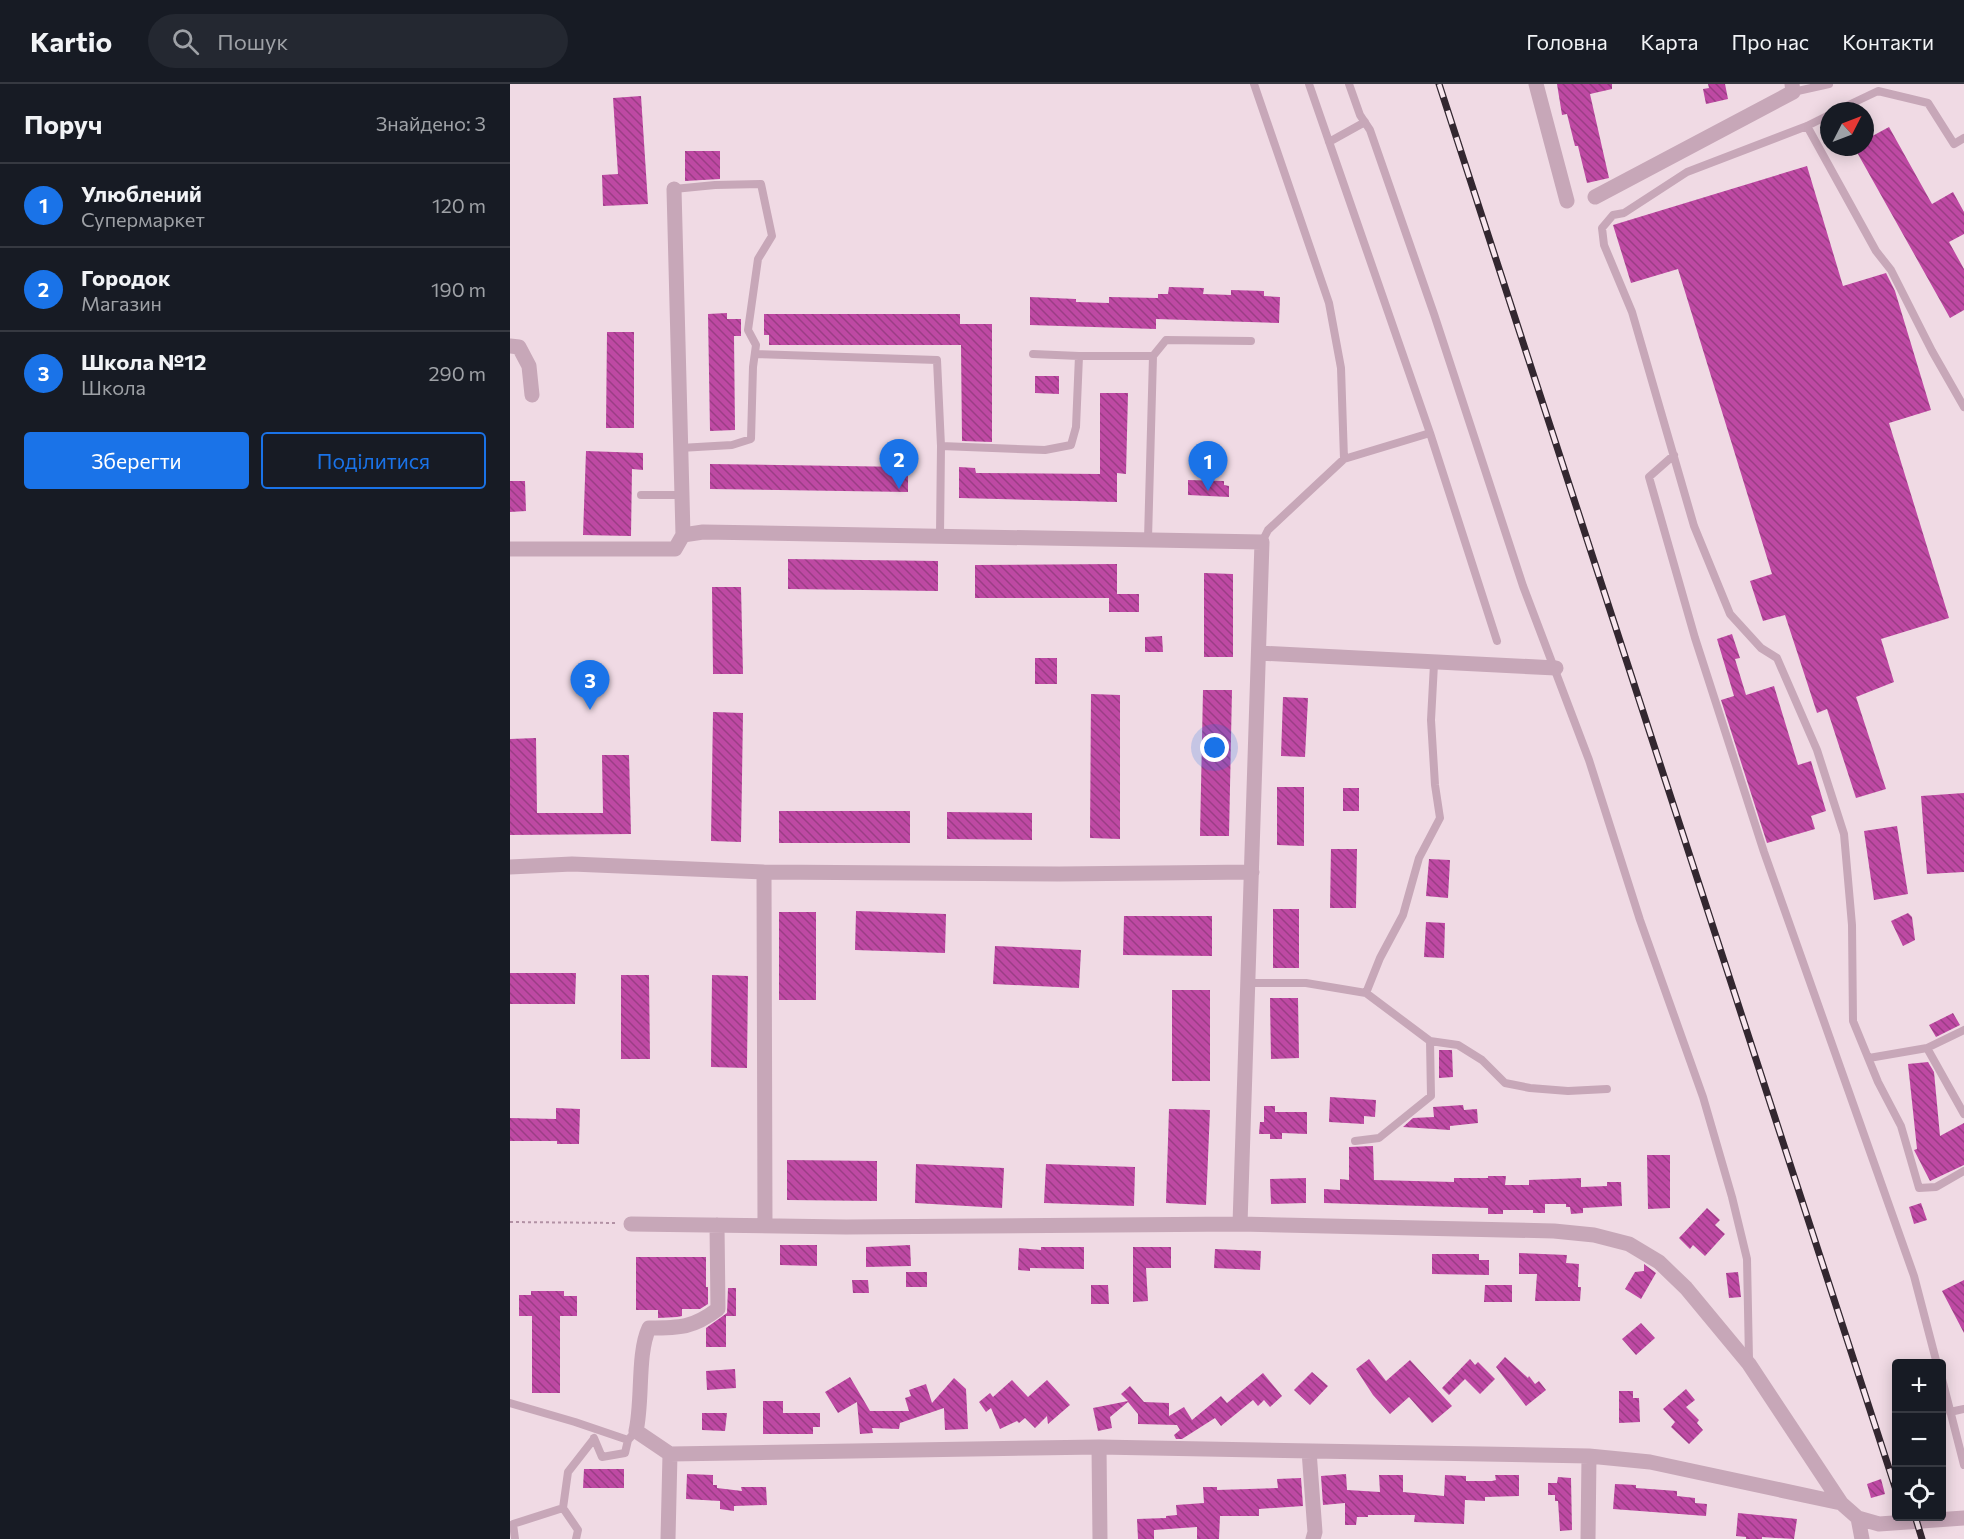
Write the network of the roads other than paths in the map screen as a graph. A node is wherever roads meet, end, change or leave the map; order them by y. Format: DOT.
graph roads {
  1 [pos="1254,84"];
  2 [pos="1309,84"];
  3 [pos="1349,84"];
  4 [pos="1536,84"];
  5 [pos="1830,84"];
  6 [pos="1792,88"];
  7 [pos="1855,102"];
  8 [pos="1820,120"];
  9 [pos="1365,122"];
  10 [pos="1807,126"];
  11 [pos="1964,138"];
  12 [pos="1329,142"];
  13 [pos="674,189"];
  14 [pos="1595,197"];
  15 [pos="1567,201"];
  16 [pos="1251,341"];
  17 [pos="510,346"];
  18 [pos="755,354"];
  19 [pos="1033,354"];
  20 [pos="1079,356"];
  21 [pos="1153,356"];
  22 [pos="532,395"];
  23 [pos="1964,407"];
  24 [pos="1431,433"];
  25 [pos="941,446"];
  26 [pos="680,448"];
  27 [pos="1674,455"];
  28 [pos="1344,459"];
  29 [pos="641,495"];
  30 [pos="681,495"];
  31 [pos="683,535"];
  32 [pos="940,535"];
  33 [pos="1148,539"];
  34 [pos="1262,542"];
  35 [pos="510,549"];
  36 [pos="1497,641"];
  37 [pos="1259,653"];
  38 [pos="1434,664"];
  39 [pos="1556,668"];
  40 [pos="510,867"];
  41 [pos="764,872"];
  42 [pos="1252,872"];
  43 [pos="1248,983"];
  44 [pos="1366,993"];
  45 [pos="1964,1030"];
  46 [pos="1430,1041"];
  47 [pos="1927,1048"];
  48 [pos="1869,1058"];
  49 [pos="1607,1089"];
  50 [pos="1964,1114"];
  51 [pos="1355,1140"];
  52 [pos="1964,1170"];
  53 [pos="632,1224"];
  54 [pos="1240,1224"];
  55 [pos="717,1225"];
  56 [pos="765,1225"];
  57 [pos="1936,1359"];
  58 [pos="1749,1364"];
  59 [pos="1946,1397"];
  60 [pos="510,1403"];
  61 [pos="1964,1409"];
  62 [pos="1950,1412"];
  63 [pos="595,1430"];
  64 [pos="632,1436"];
  65 [pos="593,1440"];
  66 [pos="1099,1447"];
  67 [pos="1309,1451"];
  68 [pos="670,1454"];
  69 [pos="1589,1456"];
  70 [pos="1964,1465"];
  71 [pos="1841,1503"];
  72 [pos="563,1508"];
  73 [pos="1858,1518"];
  74 [pos="1964,1518"];
  75 [pos="515,1539"];
  76 [pos="576,1539"];
  77 [pos="668,1539"];
  78 [pos="1100,1539"];
  79 [pos="1313,1539"];
  80 [pos="1588,1539"];
  81 [pos="1862,1539"];
  1 -- 28 [label="lane"];
  2 -- 12 [label="lane"];
  3 -- 9 [label="lane"];
  4 -- 15 [label="street"];
  5 -- 6 [label="lane"];
  6 -- 14 [label="street"];
  7 -- 11 [label="lane"];
  8 -- 10 [label="lane"];
  9 -- 12 [label="lane"];
  9 -- 39 [label="lane"];
  10 -- 23 [label="lane"];
  10 -- 27 [label="lane"];
  12 -- 24 [label="lane"];
  13 -- 18 [label="lane"];
  13 -- 26 [label="street"];
  16 -- 21 [label="lane"];
  17 -- 22 [label="street"];
  18 -- 25 [label="lane"];
  18 -- 26 [label="lane"];
  19 -- 20 [label="lane"];
  20 -- 21 [label="lane"];
  20 -- 25 [label="lane"];
  21 -- 33 [label="lane"];
  24 -- 28 [label="lane"];
  24 -- 36 [label="lane"];
  25 -- 32 [label="lane"];
  26 -- 30 [label="street"];
  27 -- 48 [label="lane"];
  27 -- 57 [label="lane"];
  28 -- 34 [label="lane"];
  29 -- 30 [label="lane"];
  30 -- 31 [label="street"];
  31 -- 32 [label="street"];
  31 -- 35 [label="street"];
  32 -- 33 [label="street"];
  33 -- 34 [label="street"];
  34 -- 37 [label="street"];
  37 -- 38 [label="street"];
  37 -- 42 [label="street"];
  38 -- 39 [label="street"];
  38 -- 44 [label="lane"];
  39 -- 58 [label="lane"];
  40 -- 41 [label="street"];
  41 -- 42 [label="street"];
  41 -- 56 [label="street"];
  42 -- 43 [label="street"];
  43 -- 44 [label="lane"];
  43 -- 54 [label="street"];
  44 -- 46 [label="lane"];
  45 -- 47 [label="lane"];
  46 -- 49 [label="lane"];
  46 -- 51 [label="lane"];
  47 -- 48 [label="lane"];
  47 -- 50 [label="lane"];
  48 -- 52 [label="lane"];
  53 -- 55 [label="street"];
  54 -- 56 [label="street"];
  54 -- 58 [label="street"];
  55 -- 56 [label="street"];
  55 -- 64 [label="street"];
  58 -- 71 [label="street"];
  59 -- 62 [label="lane"];
  60 -- 63 [label="lane"];
  61 -- 62 [label="lane"];
  62 -- 70 [label="lane"];
  63 -- 64 [label="lane"];
  63 -- 65 [label="lane"];
  64 -- 65 [label="lane"];
  64 -- 68 [label="street"];
  65 -- 72 [label="lane"];
  66 -- 67 [label="street"];
  66 -- 68 [label="street"];
  66 -- 78 [label="street"];
  67 -- 69 [label="street"];
  67 -- 79 [label="street"];
  68 -- 77 [label="street"];
  69 -- 71 [label="street"];
  69 -- 80 [label="street"];
  71 -- 73 [label="street"];
  72 -- 75 [label="lane"];
  72 -- 76 [label="lane"];
  73 -- 74 [label="street"];
  73 -- 81 [label="street"];
}
